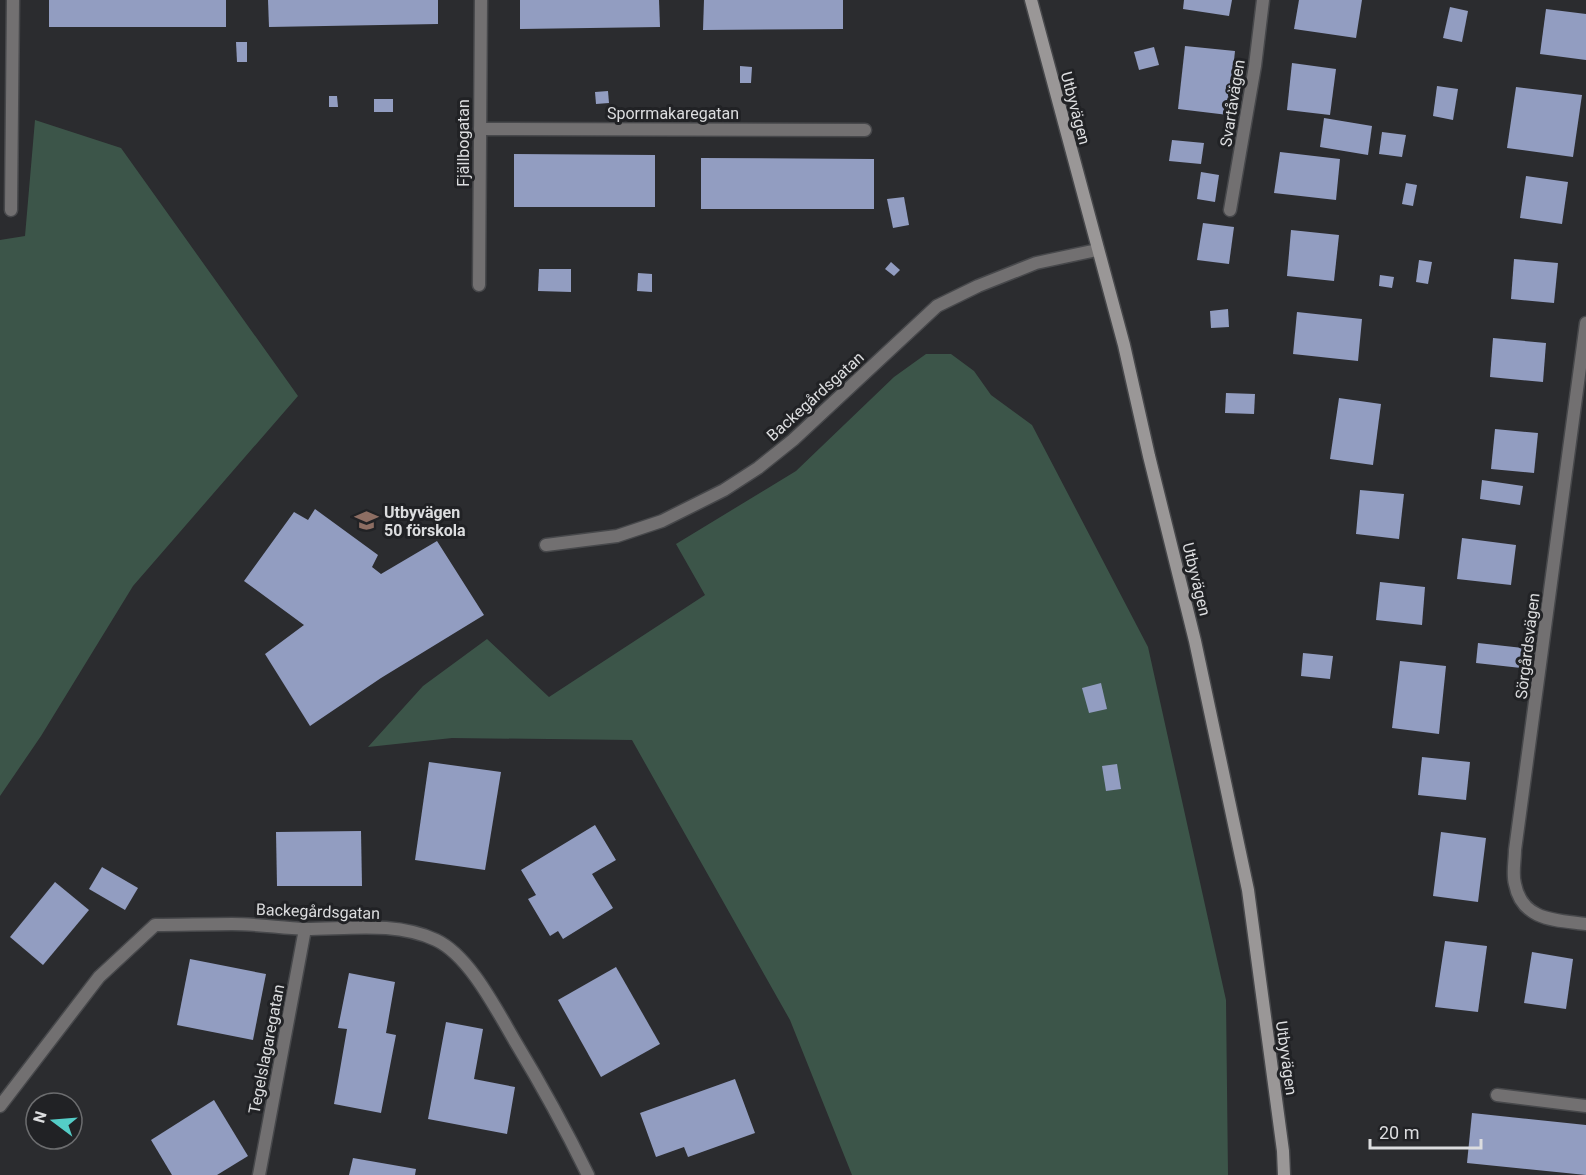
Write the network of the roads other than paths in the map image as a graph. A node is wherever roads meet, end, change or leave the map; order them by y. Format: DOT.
graph roads {
  1 [pos="13,0"];
  2 [pos="481,0"];
  3 [pos="1031,0"];
  4 [pos="1263,0"];
  5 [pos="480,129"];
  6 [pos="865,130"];
  7 [pos="11,210"];
  8 [pos="1230,210"];
  9 [pos="1097,250"];
  10 [pos="479,285"];
  11 [pos="1586,323"];
  12 [pos="546,545"];
  13 [pos="1586,924"];
  14 [pos="305,928"];
  15 [pos="1497,1095"];
  16 [pos="0,1106"];
  17 [pos="1586,1106"];
  18 [pos="259,1175"];
  19 [pos="588,1175"];
  20 [pos="1284,1175"];
  1 -- 7 [label="street"];
  2 -- 5 [label="street, Fjällbogatan"];
  3 -- 9 [label="street, Utbyvägen"];
  4 -- 8 [label="street, Svartåvägen"];
  5 -- 6 [label="street, Sporrmakaregatan"];
  5 -- 10 [label="street, Fjällbogatan"];
  9 -- 12 [label="street, Backegårdsgatan"];
  9 -- 20 [label="street, Utbyvägen"];
  11 -- 13 [label="street, Sörgårdsvägen"];
  14 -- 16 [label="street, Backegårdsgatan"];
  14 -- 18 [label="street, Tegelslagaregatan"];
  14 -- 19 [label="street, Backegårdsgatan"];
  15 -- 17 [label="street"];
}
